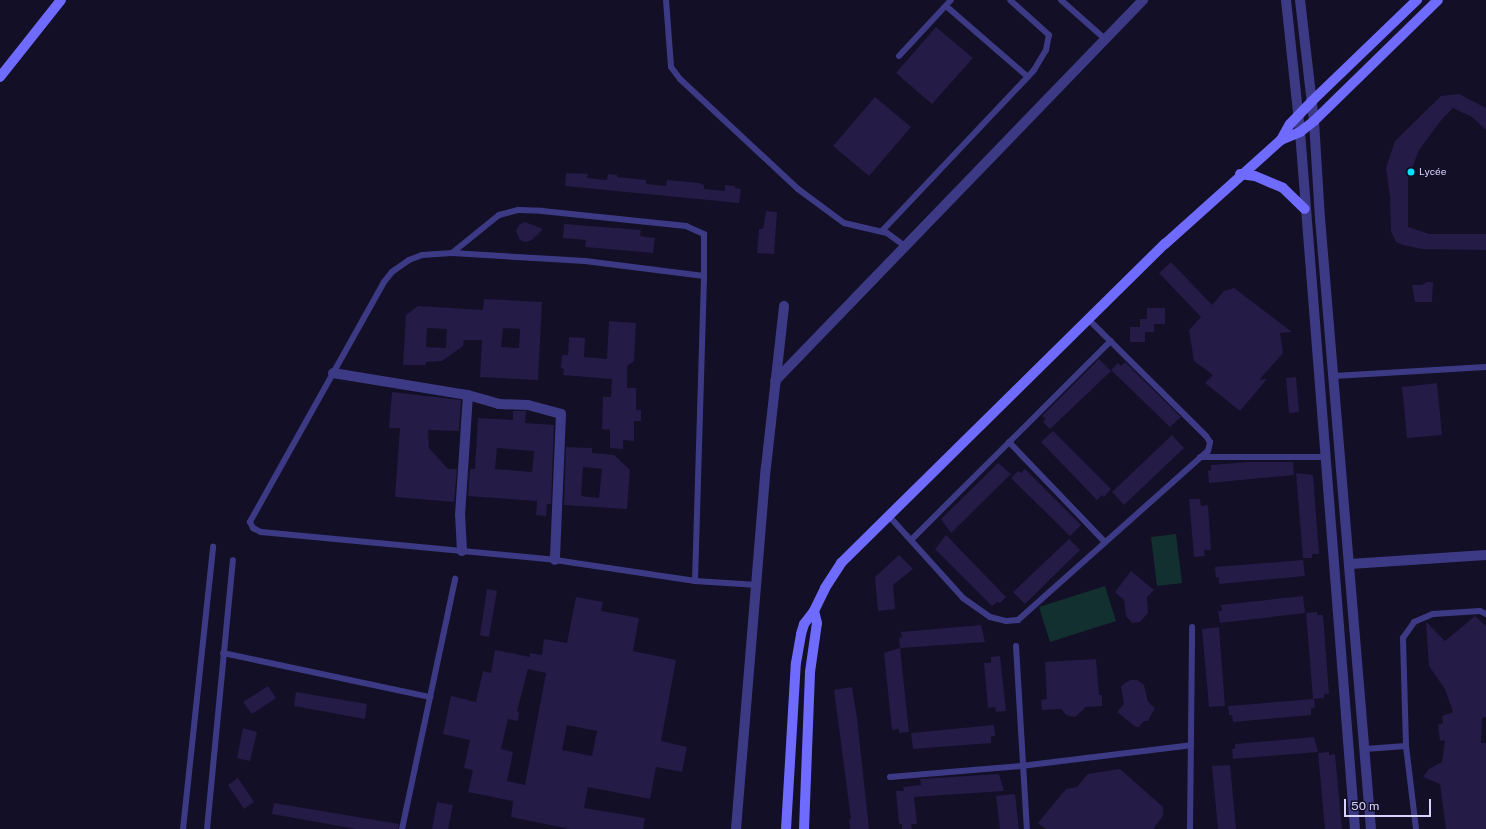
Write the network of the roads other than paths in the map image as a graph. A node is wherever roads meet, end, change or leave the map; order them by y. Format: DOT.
graph roads {
  1 [pos="61,0"];
  2 [pos="666,0"];
  3 [pos="952,0"];
  4 [pos="1010,0"];
  5 [pos="1061,0"];
  6 [pos="1143,0"];
  7 [pos="1286,0"];
  8 [pos="1300,0"];
  9 [pos="1417,0"];
  10 [pos="1438,0"];
  11 [pos="946,6"];
  12 [pos="1106,40"];
  13 [pos="898,56"];
  14 [pos="0,77"];
  15 [pos="1028,77"];
  16 [pos="1312,101"];
  17 [pos="1298,116"];
  18 [pos="1314,121"];
  19 [pos="1300,132"];
  20 [pos="1281,140"];
  21 [pos="1240,174"];
  22 [pos="1305,208"];
  23 [pos="882,231"];
  24 [pos="906,247"];
  25 [pos="452,253"];
  26 [pos="704,276"];
  27 [pos="784,306"];
  28 [pos="1088,318"];
  29 [pos="1111,341"];
  30 [pos="1486,367"];
  31 [pos="333,373"];
  32 [pos="1334,376"];
  33 [pos="775,381"];
  34 [pos="468,395"];
  35 [pos="1009,442"];
  36 [pos="1200,457"];
  37 [pos="1325,458"];
  38 [pos="888,515"];
  39 [pos="911,540"];
  40 [pos="1105,542"];
  41 [pos="212,547"];
  42 [pos="462,551"];
  43 [pos="1486,555"];
  44 [pos="233,560"];
  45 [pos="555,560"];
  46 [pos="1350,564"];
  47 [pos="455,579"];
  48 [pos="695,581"];
  49 [pos="758,585"];
  50 [pos="814,611"];
  51 [pos="1486,614"];
  52 [pos="1192,627"];
  53 [pos="1016,646"];
  54 [pos="223,653"];
  55 [pos="430,697"];
  56 [pos="1191,745"];
  57 [pos="1406,746"];
  58 [pos="1365,748"];
  59 [pos="1021,766"];
  60 [pos="890,777"];
  61 [pos="183,829"];
  62 [pos="207,829"];
  63 [pos="402,829"];
  64 [pos="736,829"];
  65 [pos="786,829"];
  66 [pos="804,829"];
  67 [pos="1027,829"];
  68 [pos="1190,829"];
  69 [pos="1355,829"];
  70 [pos="1371,829"];
  71 [pos="1416,829"];
  1 -- 14 [label="main road"];
  2 -- 23 [label="lane"];
  3 -- 11 [label="lane"];
  4 -- 15 [label="lane"];
  5 -- 12 [label="lane"];
  6 -- 12 [label="street"];
  7 -- 17 [label="street"];
  8 -- 16 [label="street"];
  9 -- 16 [label="main road"];
  10 -- 18 [label="main road"];
  11 -- 13 [label="lane"];
  11 -- 15 [label="lane"];
  12 -- 24 [label="street"];
  15 -- 23 [label="lane"];
  16 -- 17 [label="main road"];
  16 -- 18 [label="street"];
  17 -- 19 [label="street"];
  17 -- 20 [label="main road"];
  18 -- 19 [label="main road"];
  18 -- 32 [label="street"];
  19 -- 20 [label="main road"];
  19 -- 22 [label="street"];
  20 -- 21 [label="main road"];
  21 -- 22 [label="main road"];
  21 -- 28 [label="main road"];
  22 -- 37 [label="street"];
  23 -- 24 [label="lane"];
  24 -- 33 [label="street"];
  25 -- 26 [label="lane"];
  25 -- 26 [label="lane"];
  25 -- 31 [label="lane"];
  26 -- 48 [label="lane"];
  27 -- 33 [label="street"];
  28 -- 29 [label="lane"];
  28 -- 38 [label="main road"];
  29 -- 35 [label="lane"];
  29 -- 36 [label="lane"];
  30 -- 32 [label="lane"];
  31 -- 34 [label="street"];
  31 -- 42 [label="lane"];
  32 -- 46 [label="street"];
  33 -- 49 [label="street"];
  34 -- 42 [label="street"];
  34 -- 45 [label="street"];
  35 -- 39 [label="lane"];
  35 -- 40 [label="lane"];
  36 -- 37 [label="lane"];
  36 -- 40 [label="lane"];
  37 -- 69 [label="street"];
  38 -- 39 [label="lane"];
  38 -- 50 [label="main road"];
  39 -- 40 [label="lane"];
  41 -- 61 [label="lane"];
  42 -- 45 [label="lane"];
  43 -- 46 [label="street"];
  44 -- 54 [label="lane"];
  45 -- 48 [label="lane"];
  46 -- 58 [label="street"];
  47 -- 55 [label="lane"];
  48 -- 49 [label="lane"];
  49 -- 64 [label="street"];
  50 -- 65 [label="main road"];
  50 -- 66 [label="main road"];
  51 -- 57 [label="lane"];
  52 -- 56 [label="lane"];
  53 -- 59 [label="lane"];
  54 -- 55 [label="lane"];
  54 -- 62 [label="lane"];
  55 -- 63 [label="lane"];
  56 -- 59 [label="lane"];
  56 -- 68 [label="lane"];
  57 -- 58 [label="lane"];
  57 -- 71 [label="lane"];
  58 -- 70 [label="street"];
  59 -- 60 [label="lane"];
  59 -- 67 [label="lane"];
}
